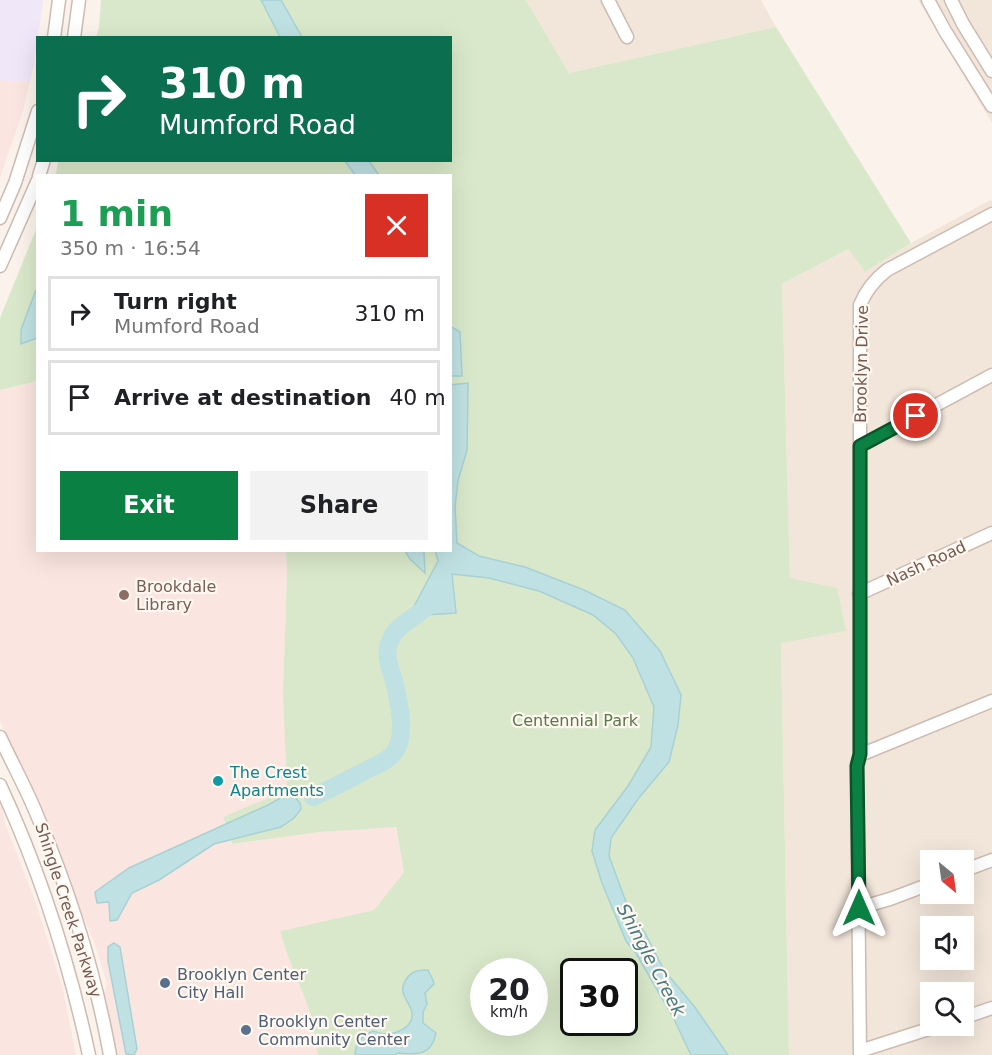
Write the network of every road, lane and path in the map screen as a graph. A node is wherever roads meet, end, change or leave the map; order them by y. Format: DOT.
graph roads {
  1 [pos="58,0"];
  2 [pos="79,0"];
  3 [pos="608,0"];
  4 [pos="928,0"];
  5 [pos="951,0"];
  6 [pos="54,36"];
  7 [pos="74,36"];
  8 [pos="627,37"];
  9 [pos="992,71"];
  10 [pos="992,106"];
  11 [pos="36,117"];
  12 [pos="36,185"];
  13 [pos="992,214"];
  14 [pos="0,218"];
  15 [pos="0,266"];
  16 [pos="992,375"];
  17 [pos="860,446"];
  18 [pos="992,533"];
  19 [pos="860,594"];
  20 [pos="992,701"];
  21 [pos="0,737"];
  22 [pos="860,754"];
  23 [pos="0,785"];
  24 [pos="992,860"];
  25 [pos="974,867"];
  26 [pos="920,888"];
  27 [pos="859,908"];
  28 [pos="992,1008"];
  29 [pos="974,1014"];
  30 [pos="920,1032"];
  31 [pos="860,1053"];
  32 [pos="89,1055"];
  33 [pos="110,1055"];
  1 -- 6 [label="street"];
  2 -- 7 [label="street"];
  3 -- 8 [label="street"];
  4 -- 10 [label="street"];
  5 -- 9 [label="street"];
  11 -- 14 [label="street"];
  12 -- 15 [label="street"];
  13 -- 17 [label="street, Brooklyn Drive"];
  16 -- 17 [label="street"];
  17 -- 19 [label="street, Brooklyn Drive"];
  18 -- 19 [label="street, Nash Road"];
  19 -- 22 [label="street, Brooklyn Drive"];
  20 -- 22 [label="street"];
  21 -- 33 [label="street, Shingle Creek Parkway"];
  22 -- 27 [label="street, Brooklyn Drive"];
  23 -- 32 [label="street, Shingle Creek Parkway"];
  24 -- 25 [label="street"];
  26 -- 27 [label="street"];
  27 -- 31 [label="street, Brooklyn Drive"];
  28 -- 29 [label="street"];
  30 -- 31 [label="street"];
}
